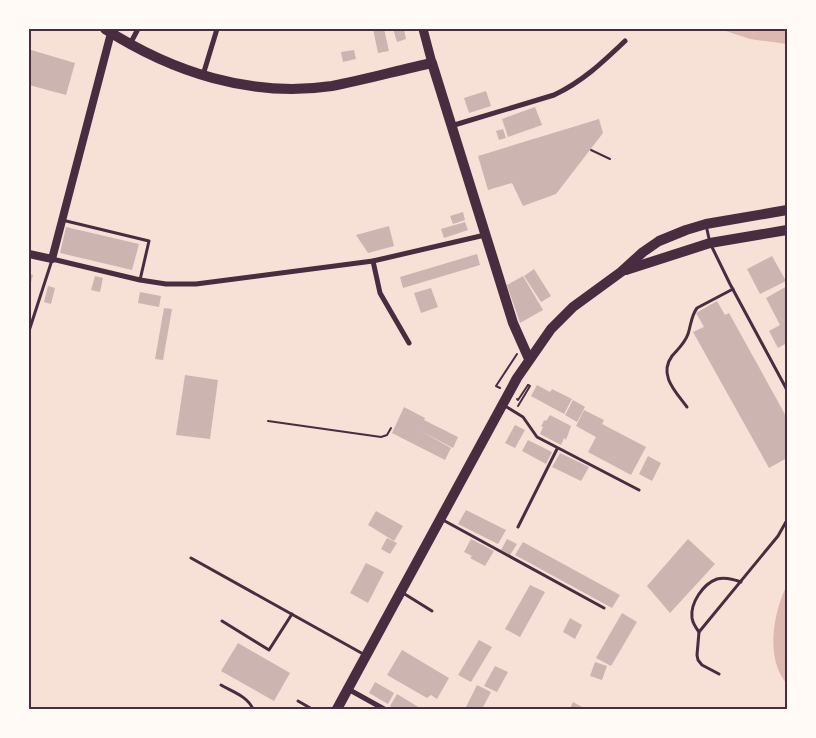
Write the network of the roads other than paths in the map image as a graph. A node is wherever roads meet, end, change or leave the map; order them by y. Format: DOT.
graph roads {
  1 [pos="138,29"];
  2 [pos="217,29"];
  3 [pos="423,29"];
  4 [pos="108,31"];
  5 [pos="625,41"];
  6 [pos="130,44"];
  7 [pos="432,63"];
  8 [pos="203,75"];
  9 [pos="451,126"];
  10 [pos="787,210"];
  11 [pos="62,220"];
  12 [pos="706,224"];
  13 [pos="787,230"];
  14 [pos="485,234"];
  15 [pos="710,243"];
  16 [pos="29,254"];
  17 [pos="52,259"];
  18 [pos="373,261"];
  19 [pos="621,272"];
  20 [pos="140,280"];
  21 [pos="733,289"];
  22 [pos="29,331"];
  23 [pos="408,343"];
  24 [pos="529,358"];
  25 [pos="787,390"];
  26 [pos="502,405"];
  27 [pos="687,407"];
  28 [pos="557,449"];
  29 [pos="639,490"];
  30 [pos="441,518"];
  31 [pos="787,520"];
  32 [pos="518,527"];
  33 [pos="191,558"];
  34 [pos="741,582"];
  35 [pos="401,591"];
  36 [pos="604,608"];
  37 [pos="432,611"];
  38 [pos="292,614"];
  39 [pos="222,621"];
  40 [pos="699,632"];
  41 [pos="366,655"];
  42 [pos="719,674"];
  43 [pos="221,686"];
  44 [pos="348,689"];
  45 [pos="298,701"];
  46 [pos="253,709"];
  47 [pos="312,709"];
  48 [pos="337,709"];
  49 [pos="384,709"];
  1 -- 6 [label="street"];
  2 -- 8 [label="street"];
  3 -- 7 [label="main road"];
  4 -- 6 [label="main road"];
  4 -- 11 [label="street"];
  5 -- 9 [label="street"];
  6 -- 8 [label="main road"];
  7 -- 8 [label="main road"];
  7 -- 9 [label="main road"];
  9 -- 14 [label="main road"];
  10 -- 12 [label="main road"];
  11 -- 17 [label="street"];
  11 -- 20 [label="lane"];
  12 -- 15 [label="lane"];
  12 -- 19 [label="main road"];
  13 -- 15 [label="main road"];
  14 -- 18 [label="street"];
  14 -- 24 [label="main road"];
  15 -- 19 [label="main road"];
  15 -- 21 [label="lane"];
  16 -- 17 [label="street"];
  17 -- 20 [label="street"];
  17 -- 22 [label="lane"];
  18 -- 20 [label="street"];
  18 -- 23 [label="street"];
  19 -- 24 [label="main road"];
  21 -- 25 [label="lane"];
  21 -- 27 [label="lane"];
  24 -- 26 [label="main road"];
  26 -- 28 [label="lane"];
  26 -- 30 [label="main road"];
  28 -- 29 [label="lane"];
  28 -- 32 [label="lane"];
  30 -- 35 [label="main road"];
  30 -- 36 [label="lane"];
  31 -- 34 [label="lane"];
  33 -- 38 [label="lane"];
  34 -- 40 [label="lane"];
  34 -- 40 [label="lane"];
  35 -- 37 [label="lane"];
  35 -- 41 [label="main road"];
  38 -- 39 [label="lane"];
  38 -- 41 [label="lane"];
  40 -- 42 [label="lane"];
  41 -- 44 [label="main road"];
  43 -- 46 [label="lane"];
  44 -- 48 [label="main road"];
  44 -- 49 [label="street"];
  45 -- 47 [label="lane"];
}
